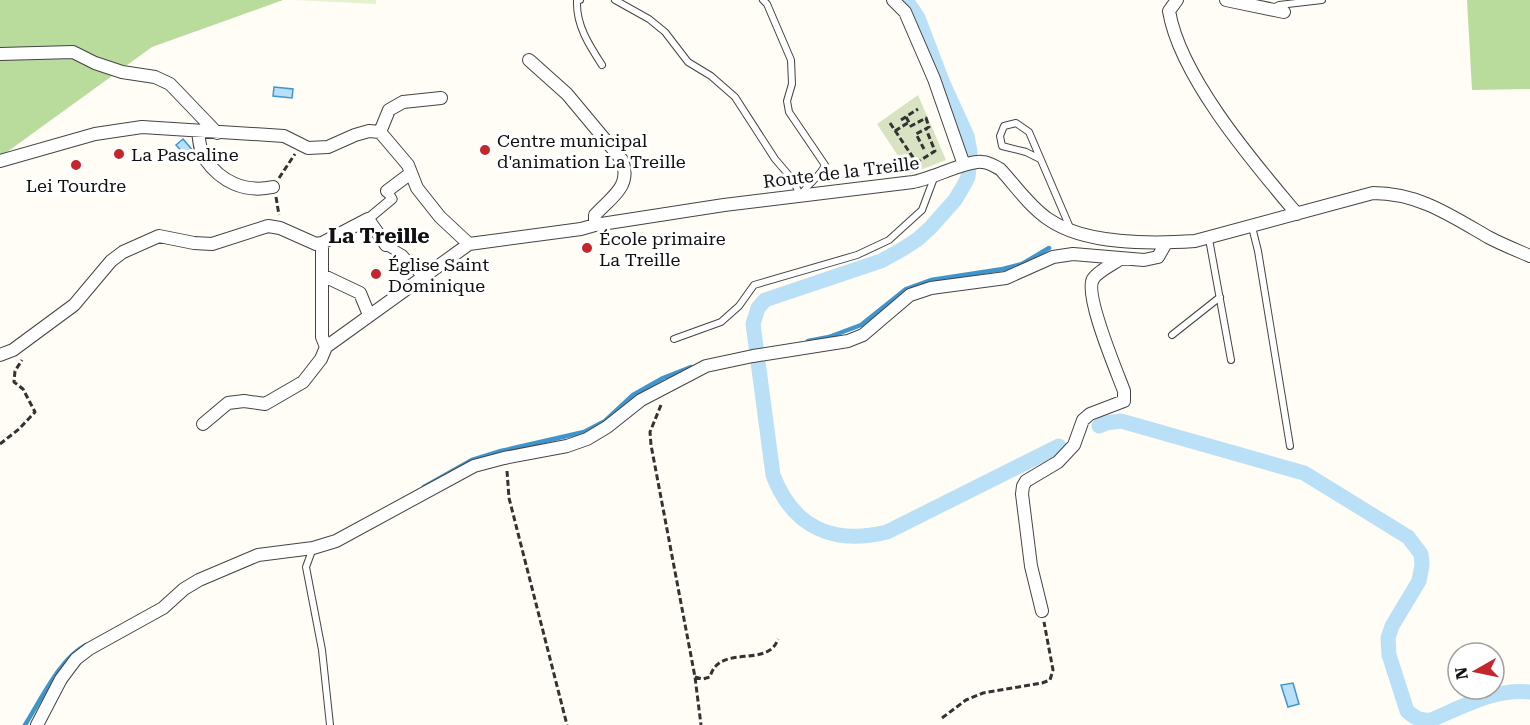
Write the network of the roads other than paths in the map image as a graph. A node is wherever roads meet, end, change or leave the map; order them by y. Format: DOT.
graph roads {
  1 [pos="580,0"];
  2 [pos="615,0"];
  3 [pos="763,0"];
  4 [pos="893,0"];
  5 [pos="1177,0"];
  6 [pos="1226,0"];
  7 [pos="1322,0"];
  8 [pos="1270,9"];
  9 [pos="1284,12"];
  10 [pos="0,54"];
  11 [pos="529,60"];
  12 [pos="602,65"];
  13 [pos="441,98"];
  14 [pos="198,131"];
  15 [pos="380,132"];
  16 [pos="217,133"];
  17 [pos="1040,159"];
  18 [pos="0,161"];
  19 [pos="967,164"];
  20 [pos="411,173"];
  21 [pos="934,177"];
  22 [pos="273,188"];
  23 [pos="390,195"];
  24 [pos="801,195"];
  25 [pos="1297,214"];
  26 [pos="368,219"];
  27 [pos="595,225"];
  28 [pos="1252,227"];
  29 [pos="1073,233"];
  30 [pos="1209,239"];
  31 [pos="322,243"];
  32 [pos="1166,243"];
  33 [pos="469,244"];
  34 [pos="386,245"];
  35 [pos="1530,256"];
  36 [pos="1120,259"];
  37 [pos="322,275"];
  38 [pos="423,278"];
  39 [pos="1220,297"];
  40 [pos="369,315"];
  41 [pos="1172,335"];
  42 [pos="674,339"];
  43 [pos="326,347"];
  44 [pos="0,355"];
  45 [pos="1231,360"];
  46 [pos="203,424"];
  47 [pos="1290,446"];
  48 [pos="314,548"];
  49 [pos="1042,611"];
  50 [pos="37,725"];
  51 [pos="330,725"];
  1 -- 12 [label="lane"];
  2 -- 24 [label="lane"];
  3 -- 24 [label="lane"];
  4 -- 19 [label="street"];
  5 -- 25 [label="street"];
  6 -- 8 [label="street"];
  7 -- 8 [label="lane"];
  8 -- 9 [label="street"];
  10 -- 16 [label="street"];
  11 -- 27 [label="street"];
  13 -- 15 [label="street"];
  14 -- 16 [label="street"];
  14 -- 18 [label="street"];
  14 -- 22 [label="street"];
  15 -- 16 [label="street"];
  15 -- 20 [label="street"];
  17 -- 17 [label="lane"];
  17 -- 29 [label="lane"];
  19 -- 21 [label="street, Route de la Treille"];
  19 -- 29 [label="street"];
  20 -- 23 [label="street"];
  20 -- 33 [label="street"];
  21 -- 24 [label="street, Route de la Treille"];
  21 -- 42 [label="lane"];
  23 -- 26 [label="street"];
  24 -- 27 [label="street, Route de la Treille"];
  25 -- 28 [label="street"];
  25 -- 35 [label="street"];
  26 -- 31 [label="street"];
  26 -- 34 [label="street"];
  27 -- 33 [label="street, Route de la Treille"];
  28 -- 30 [label="street"];
  28 -- 47 [label="lane"];
  29 -- 32 [label="street"];
  30 -- 32 [label="street"];
  30 -- 39 [label="lane"];
  31 -- 37 [label="street"];
  31 -- 44 [label="street"];
  32 -- 36 [label="street"];
  33 -- 38 [label="street"];
  34 -- 38 [label="street"];
  36 -- 48 [label="street"];
  36 -- 49 [label="street"];
  37 -- 40 [label="street"];
  37 -- 43 [label="street"];
  38 -- 40 [label="street"];
  39 -- 41 [label="lane"];
  39 -- 45 [label="lane"];
  40 -- 43 [label="street"];
  43 -- 46 [label="street"];
  48 -- 50 [label="street"];
  48 -- 51 [label="lane"];
}
